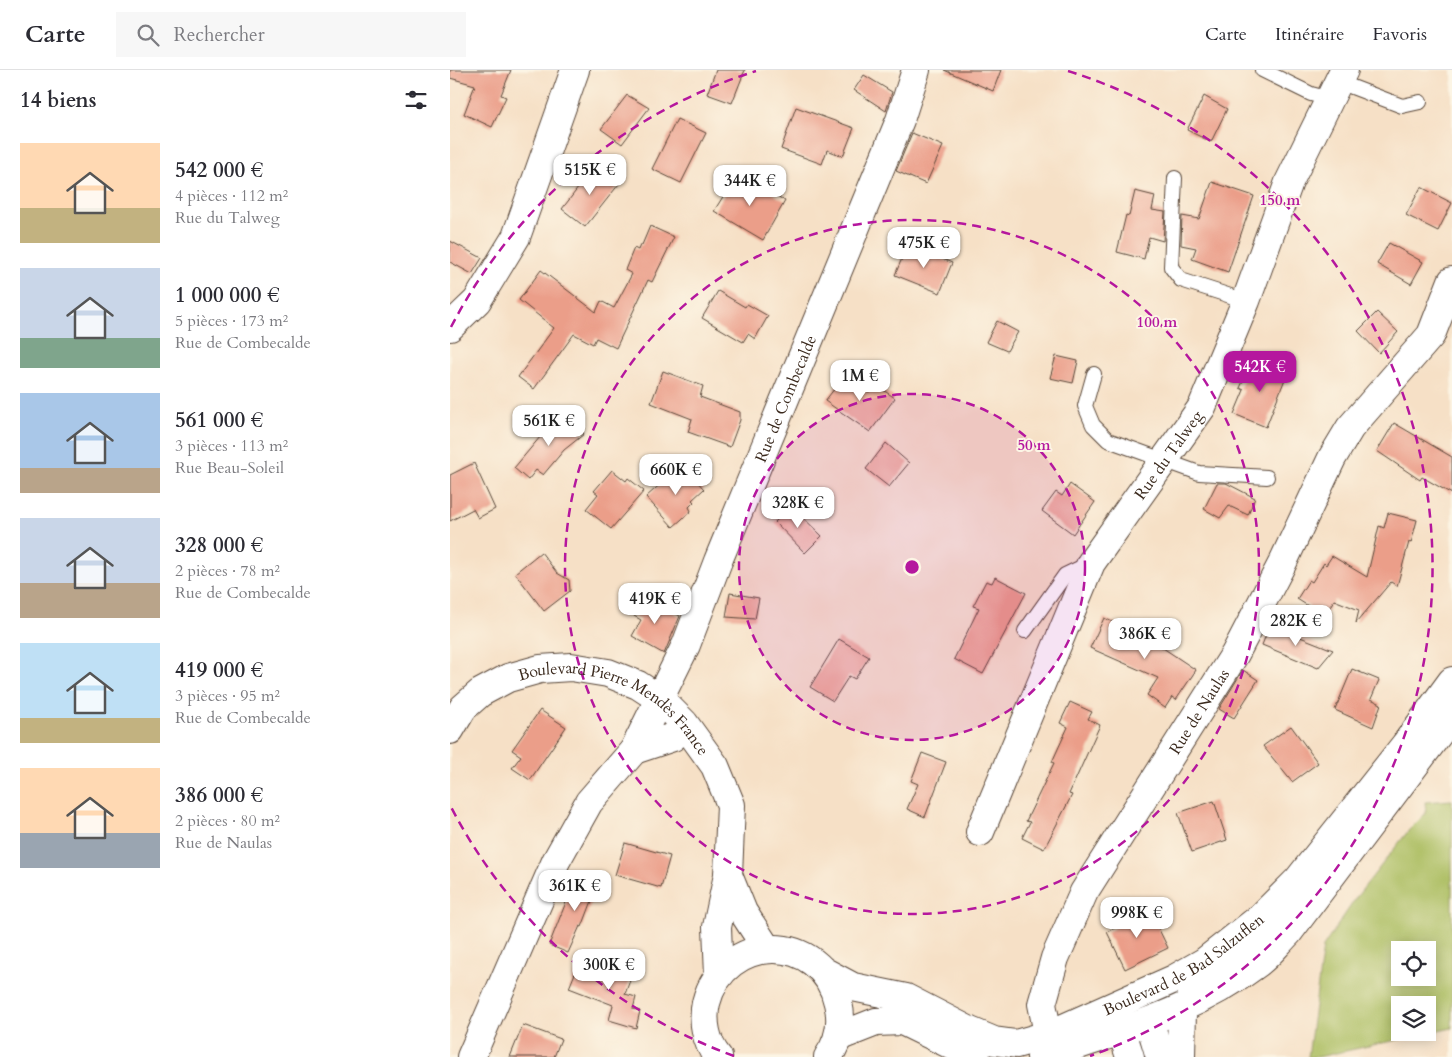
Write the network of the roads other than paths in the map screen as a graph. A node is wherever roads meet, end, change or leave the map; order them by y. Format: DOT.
graph roads {
  1 [pos="575,70"];
  2 [pos="916,70"];
  3 [pos="1262,70"];
  4 [pos="1337,84"];
  5 [pos="1420,102"];
  6 [pos="1175,178"];
  7 [pos="1452,281"];
  8 [pos="1246,301"];
  9 [pos="450,327"];
  10 [pos="1094,374"];
  11 [pos="1165,461"];
  12 [pos="1267,477"];
  13 [pos="1091,563"];
  14 [pos="1025,631"];
  15 [pos="1452,681"];
  16 [pos="656,709"];
  17 [pos="1452,716"];
  18 [pos="450,730"];
  19 [pos="673,738"];
  20 [pos="634,750"];
  21 [pos="980,832"];
  22 [pos="731,838"];
  23 [pos="728,875"];
  24 [pos="767,948"];
  25 [pos="823,971"];
  26 [pos="719,975"];
  27 [pos="1182,1010"];
  28 [pos="1134,1012"];
  29 [pos="1126,1045"];
  30 [pos="833,1047"];
  31 [pos="1047,1048"];
  32 [pos="715,1056"];
  33 [pos="471,1057"];
  34 [pos="976,1057"];
  35 [pos="1160,1057"];
  36 [pos="1182,1057"];
  1 -- 9 [label="street"];
  2 -- 16 [label="street, Rue de Combecalde"];
  3 -- 4 [label="lane"];
  4 -- 5 [label="lane"];
  4 -- 8 [label="street, Rue du Talweg"];
  6 -- 8 [label="lane"];
  7 -- 31 [label="street, Rue de Naulas"];
  8 -- 11 [label="street, Rue du Talweg"];
  10 -- 11 [label="lane"];
  11 -- 12 [label="lane"];
  11 -- 13 [label="street, Rue du Talweg"];
  13 -- 14 [label="lane"];
  13 -- 21 [label="street, Rue du Talweg"];
  15 -- 28 [label="street, Boulevard de Bad Salzuflen"];
  16 -- 18 [label="street, Boulevard Pierre Mendès France"];
  16 -- 19 [label="street, Boulevard Pierre Mendès France"];
  16 -- 20 [label="street, Rue de Combecalde"];
  16 -- 22 [label="street, Boulevard Pierre Mendès France"];
  17 -- 27 [label="street, Boulevard de Bad Salzuflen"];
  19 -- 20 [label="street"];
  19 -- 22 [label="street, Boulevard Pierre Mendès France"];
  20 -- 33 [label="street, Rue de Combecalde"];
  22 -- 23 [label="street, Boulevard Pierre Mendès France"];
  23 -- 24 [label="street, Boulevard Pierre Mendès France"];
  23 -- 26 [label="street, Boulevard Pierre Mendès France"];
  24 -- 25 [label="street, Boulevard de Bad Salzuflen"];
  24 -- 26 [label="street"];
  25 -- 30 [label="street"];
  25 -- 31 [label="street, Boulevard de Bad Salzuflen"];
  26 -- 32 [label="street"];
  27 -- 28 [label="street, Boulevard de Bad Salzuflen"];
  27 -- 36 [label="street"];
  28 -- 29 [label="street, Boulevard de Bad Salzuflen"];
  28 -- 31 [label="street, Boulevard de Bad Salzuflen"];
  28 -- 35 [label="street"];
  29 -- 31 [label="street, Boulevard de Bad Salzuflen"];
  30 -- 34 [label="street"];
}
